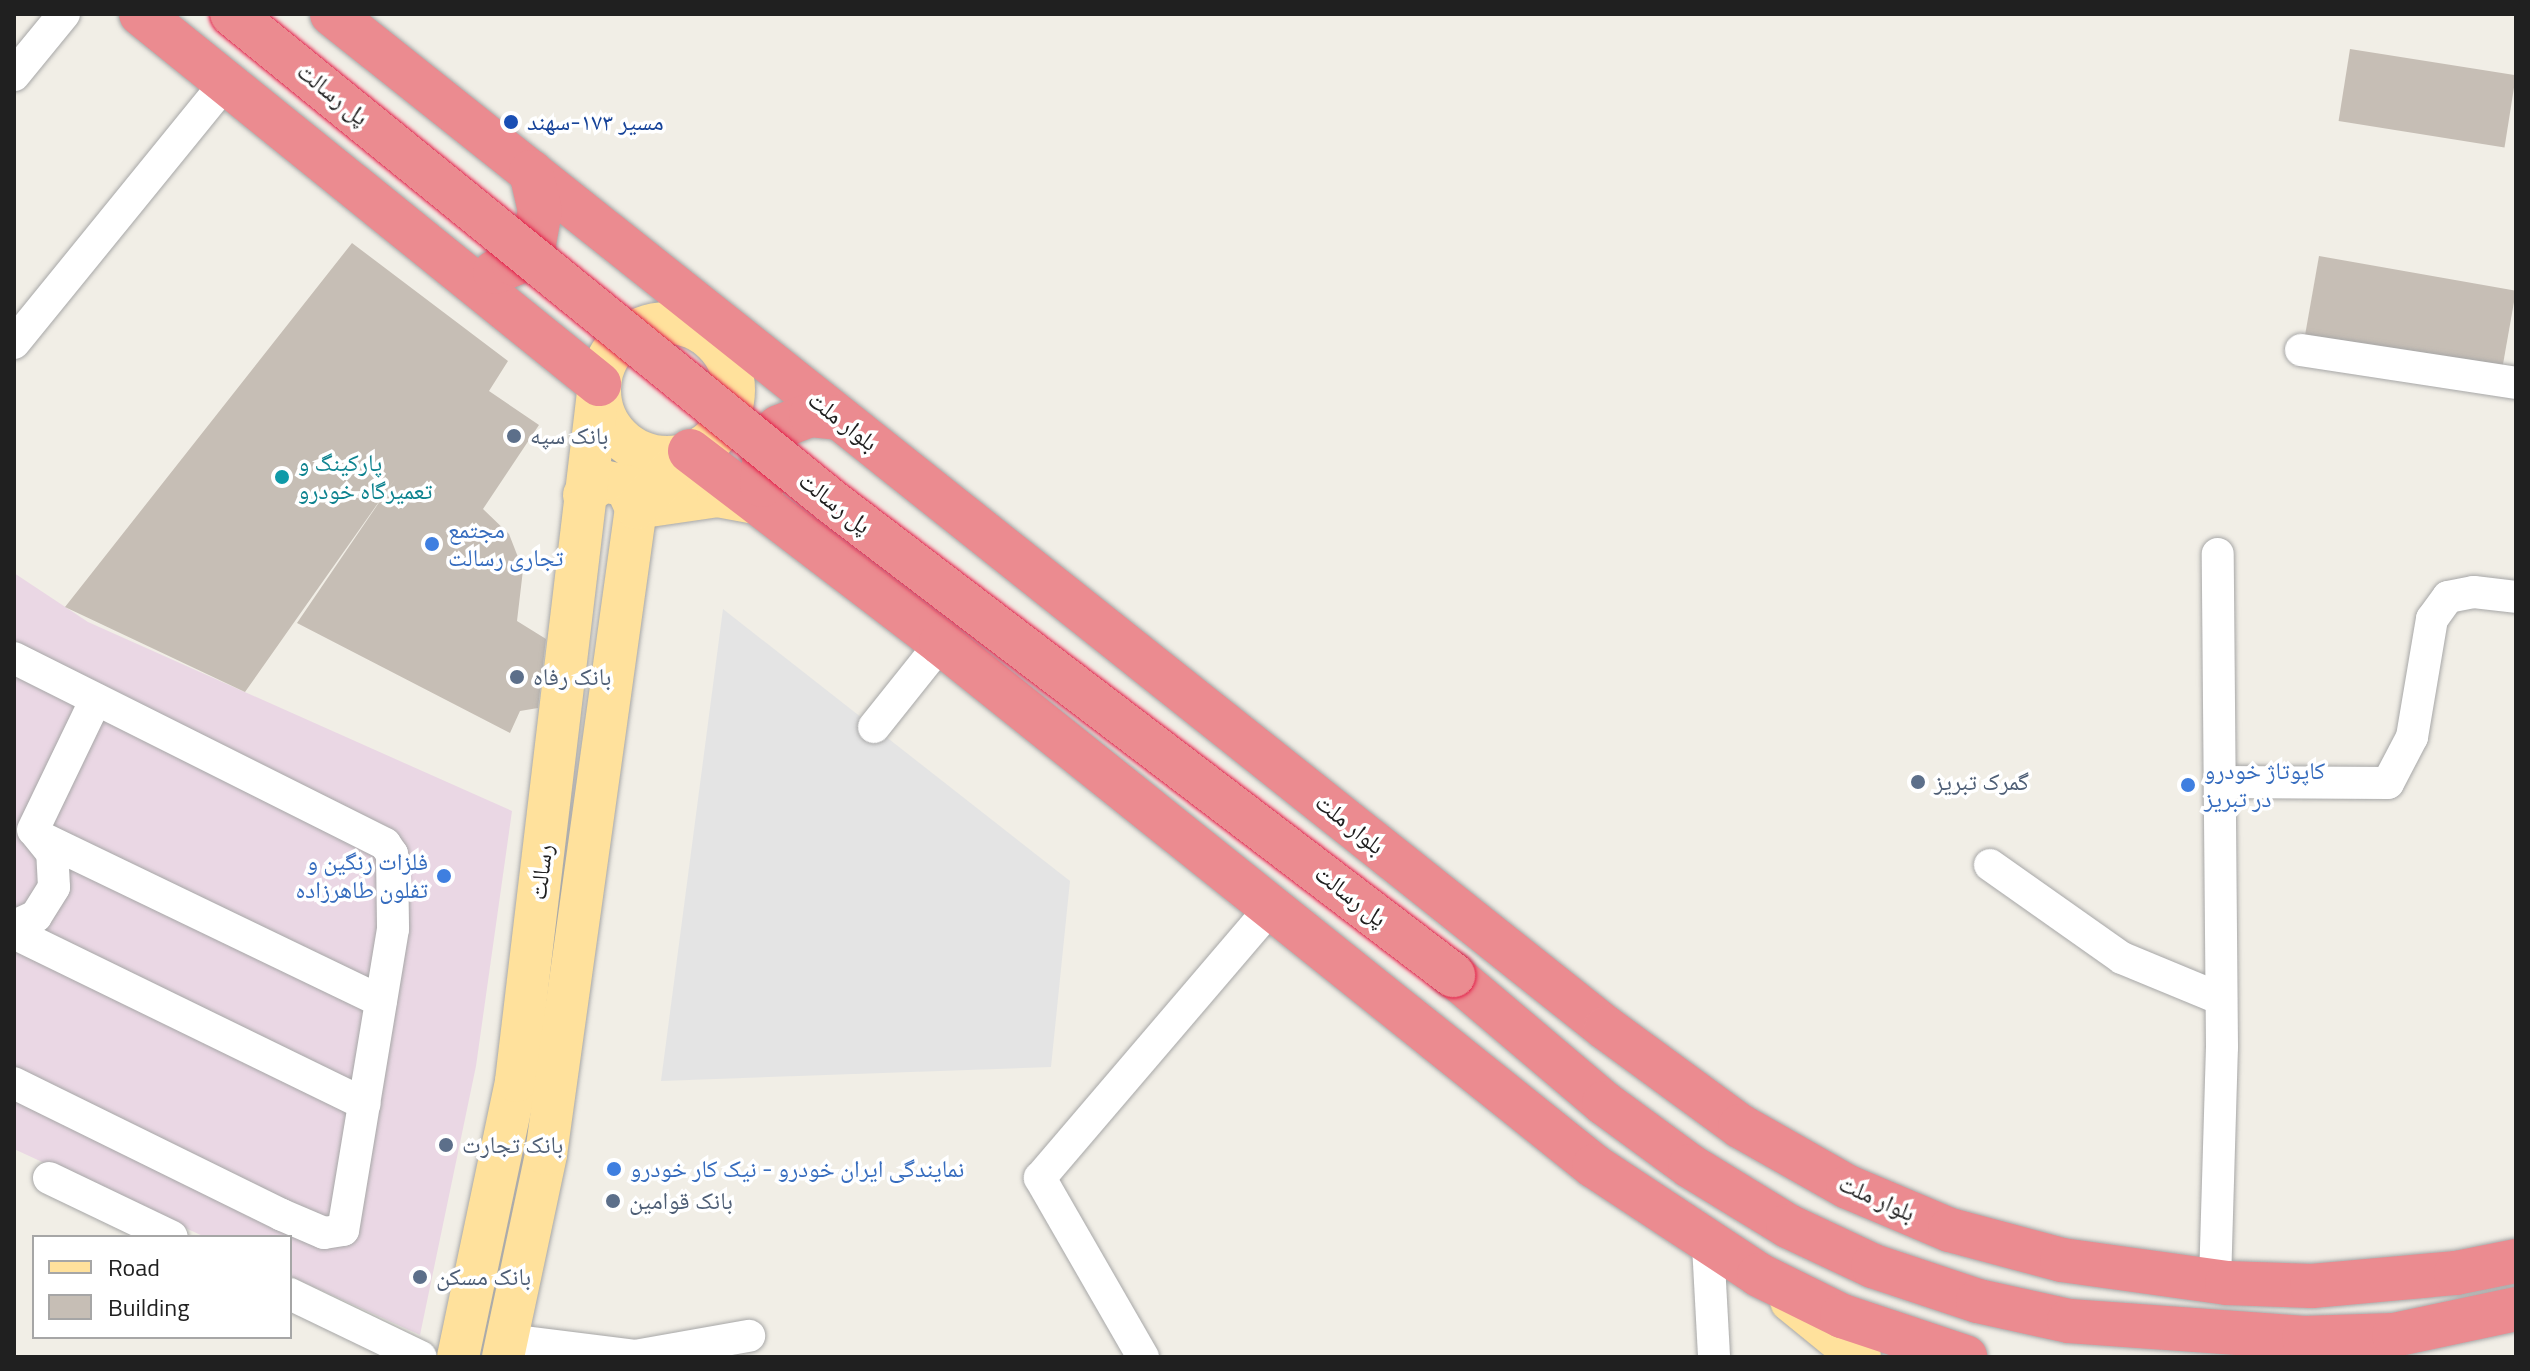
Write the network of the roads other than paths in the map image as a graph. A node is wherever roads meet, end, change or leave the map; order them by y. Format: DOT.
graph roads {
  1 [pos="64,14"];
  2 [pos="141,14"];
  3 [pos="232,14"];
  4 [pos="332,14"];
  5 [pos="14,75"];
  6 [pos="226,82"];
  7 [pos="531,172"];
  8 [pos="469,274"];
  9 [pos="664,302"];
  10 [pos="14,343"];
  11 [pos="2301,350"];
  12 [pos="746,367"];
  13 [pos="2516,383"];
  14 [pos="599,384"];
  15 [pos="838,418"];
  16 [pos="690,451"];
  17 [pos="584,495"];
  18 [pos="765,505"];
  19 [pos="636,508"];
  20 [pos="2218,554"];
  21 [pos="2516,597"];
  22 [pos="941,643"];
  23 [pos="14,658"];
  24 [pos="96,699"];
  25 [pos="874,727"];
  26 [pos="2220,782"];
  27 [pos="30,830"];
  28 [pos="1990,865"];
  29 [pos="1269,910"];
  30 [pos="14,926"];
  31 [pos="14,933"];
  32 [pos="2221,999"];
  33 [pos="381,1001"];
  34 [pos="14,1083"];
  35 [pos="364,1104"];
  36 [pos="49,1178"];
  37 [pos="168,1235"];
  38 [pos="1708,1245"];
  39 [pos="2516,1261"];
  40 [pos="1759,1275"];
  41 [pos="2215,1282"];
  42 [pos="292,1295"];
  43 [pos="2516,1309"];
  44 [pos="749,1336"];
  45 [pos="505,1348"];
  46 [pos="421,1357"];
  47 [pos="458,1357"];
  48 [pos="1143,1357"];
  49 [pos="1714,1357"];
  50 [pos="1860,1357"];
  51 [pos="1965,1357"];
  1 -- 5 [label="street"];
  2 -- 6 [label="highway"];
  3 -- 43 [label="highway, پل رسالت, bridge"];
  4 -- 7 [label="highway, بلوار ملت"];
  6 -- 8 [label="highway"];
  6 -- 10 [label="street"];
  7 -- 8 [label="highway"];
  7 -- 9 [label="highway, بلوار ملت"];
  8 -- 14 [label="highway"];
  9 -- 12 [label="highway, بلوار ملت"];
  9 -- 14 [label="main road"];
  11 -- 13 [label="street"];
  12 -- 15 [label="highway, بلوار ملت"];
  12 -- 16 [label="main road"];
  14 -- 16 [label="main road"];
  14 -- 17 [label="main road, رسالت"];
  15 -- 18 [label="highway"];
  15 -- 41 [label="highway, بلوار ملت"];
  16 -- 18 [label="highway"];
  16 -- 19 [label="main road"];
  17 -- 19 [label="main road"];
  17 -- 47 [label="main road, رسالت"];
  18 -- 19 [label="main road"];
  18 -- 22 [label="highway"];
  19 -- 45 [label="main road, رسالت"];
  20 -- 26 [label="street"];
  21 -- 26 [label="street"];
  22 -- 25 [label="street"];
  22 -- 29 [label="highway"];
  23 -- 24 [label="street"];
  24 -- 27 [label="street"];
  24 -- 33 [label="street"];
  26 -- 32 [label="street"];
  27 -- 30 [label="street"];
  27 -- 33 [label="street"];
  28 -- 32 [label="street"];
  29 -- 38 [label="highway"];
  29 -- 48 [label="street"];
  31 -- 35 [label="street"];
  32 -- 41 [label="street"];
  33 -- 35 [label="street"];
  34 -- 35 [label="street"];
  36 -- 37 [label="street"];
  38 -- 40 [label="highway"];
  38 -- 49 [label="street"];
  39 -- 41 [label="highway, بلوار ملت"];
  40 -- 50 [label="main road"];
  40 -- 51 [label="highway"];
  42 -- 46 [label="street"];
  44 -- 45 [label="street"];
}
